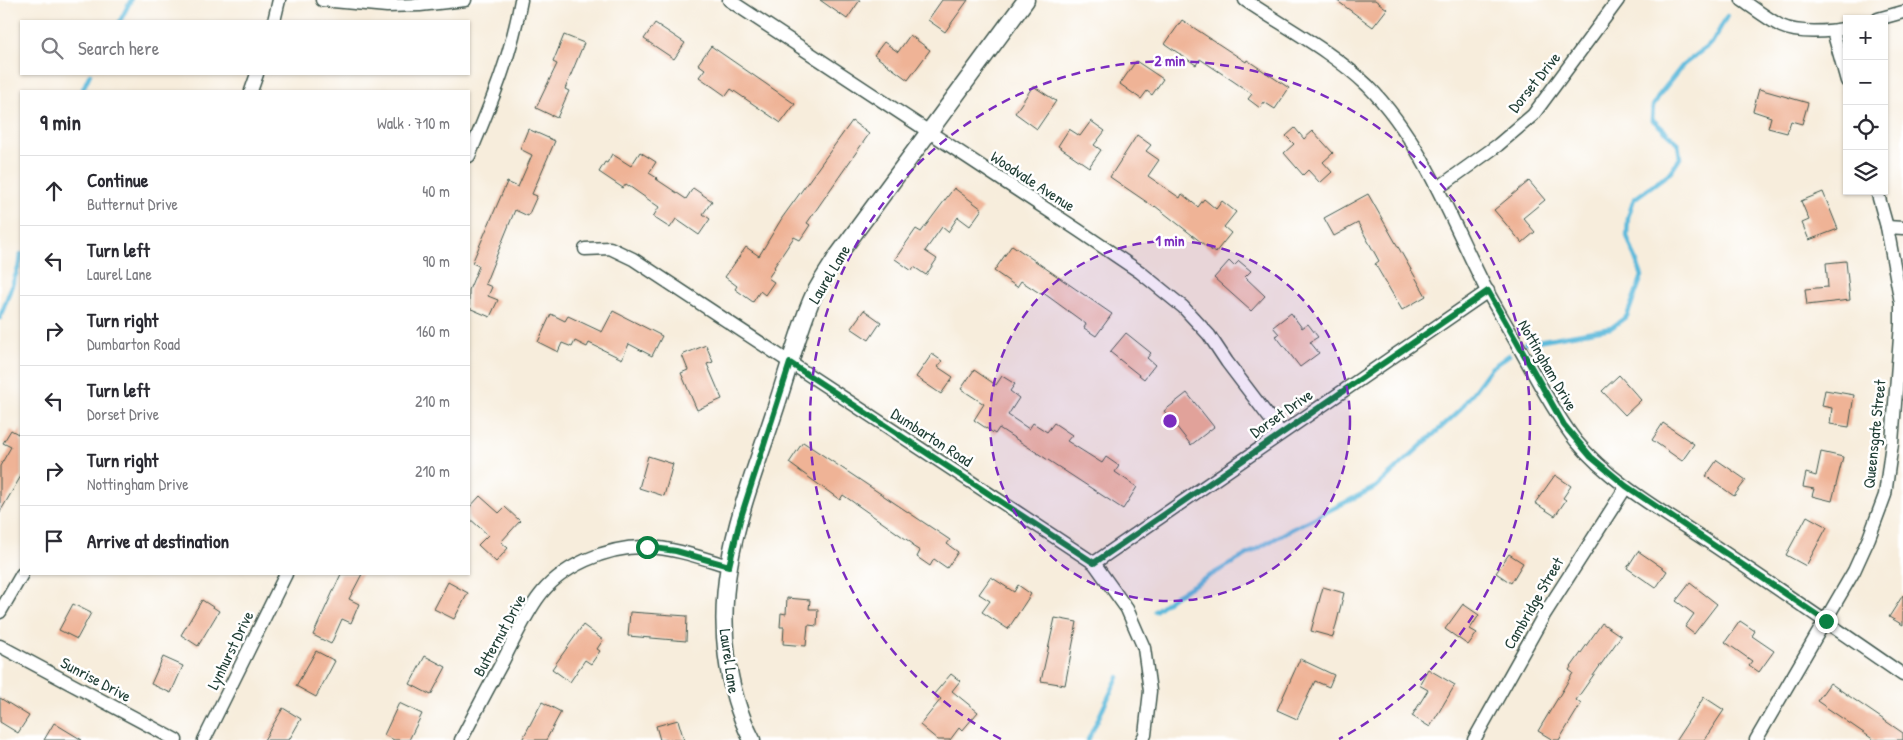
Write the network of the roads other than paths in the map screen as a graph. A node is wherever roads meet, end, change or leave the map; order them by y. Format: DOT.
graph roads {
  1 [pos="279,0"];
  2 [pos="322,0"];
  3 [pos="465,0"];
  4 [pos="521,0"];
  5 [pos="729,0"];
  6 [pos="1026,0"];
  7 [pos="1245,0"];
  8 [pos="1618,0"];
  9 [pos="1742,0"];
  10 [pos="1903,12"];
  11 [pos="1888,16"];
  12 [pos="274,20"];
  13 [pos="1843,29"];
  14 [pos="1833,31"];
  15 [pos="1843,67"];
  16 [pos="257,75"];
  17 [pos="251,90"];
  18 [pos="929,133"];
  19 [pos="470,154"];
  20 [pos="1438,188"];
  21 [pos="1878,195"];
  22 [pos="1887,227"];
  23 [pos="1903,228"];
  24 [pos="586,249"];
  25 [pos="1488,291"];
  26 [pos="790,363"];
  27 [pos="1281,433"];
  28 [pos="1626,486"];
  29 [pos="1094,563"];
  30 [pos="729,566"];
  31 [pos="21,575"];
  32 [pos="286,575"];
  33 [pos="0,612"];
  34 [pos="1826,621"];
  35 [pos="0,646"];
  36 [pos="1903,675"];
  37 [pos="176,740"];
  38 [pos="204,740"];
  39 [pos="461,740"];
  40 [pos="752,740"];
  41 [pos="1142,740"];
  42 [pos="1474,740"];
  43 [pos="1756,740"];
  1 -- 12 [label="street"];
  2 -- 3 [label="street"];
  4 -- 19 [label="street"];
  5 -- 18 [label="street, Woodvale Avenue"];
  6 -- 18 [label="street, Laurel Lane"];
  7 -- 20 [label="street, Nottingham Drive"];
  8 -- 20 [label="street, Dorset Drive"];
  9 -- 14 [label="street"];
  10 -- 11 [label="street"];
  13 -- 14 [label="street"];
  14 -- 15 [label="street"];
  16 -- 17 [label="street"];
  18 -- 26 [label="street, Laurel Lane"];
  18 -- 27 [label="street, Woodvale Avenue"];
  20 -- 25 [label="street, Nottingham Drive"];
  21 -- 22 [label="street, Queensgate Street"];
  22 -- 23 [label="street"];
  22 -- 34 [label="street, Queensgate Street"];
  24 -- 26 [label="street, Dumbarton Road"];
  25 -- 27 [label="street, Dorset Drive"];
  25 -- 28 [label="street, Nottingham Drive"];
  26 -- 29 [label="street, Dumbarton Road"];
  26 -- 30 [label="street, Laurel Lane"];
  27 -- 29 [label="street, Dorset Drive"];
  28 -- 34 [label="street, Nottingham Drive"];
  28 -- 42 [label="street, Cambridge Street"];
  29 -- 41 [label="street, Dumbarton Road"];
  30 -- 39 [label="street, Butternut Drive"];
  30 -- 40 [label="street, Laurel Lane"];
  31 -- 33 [label="street"];
  32 -- 38 [label="street, Lynhurst Drive"];
  34 -- 36 [label="street, Nottingham Drive"];
  34 -- 43 [label="street, Queensgate Street"];
  35 -- 37 [label="street, Sunrise Drive"];
}
